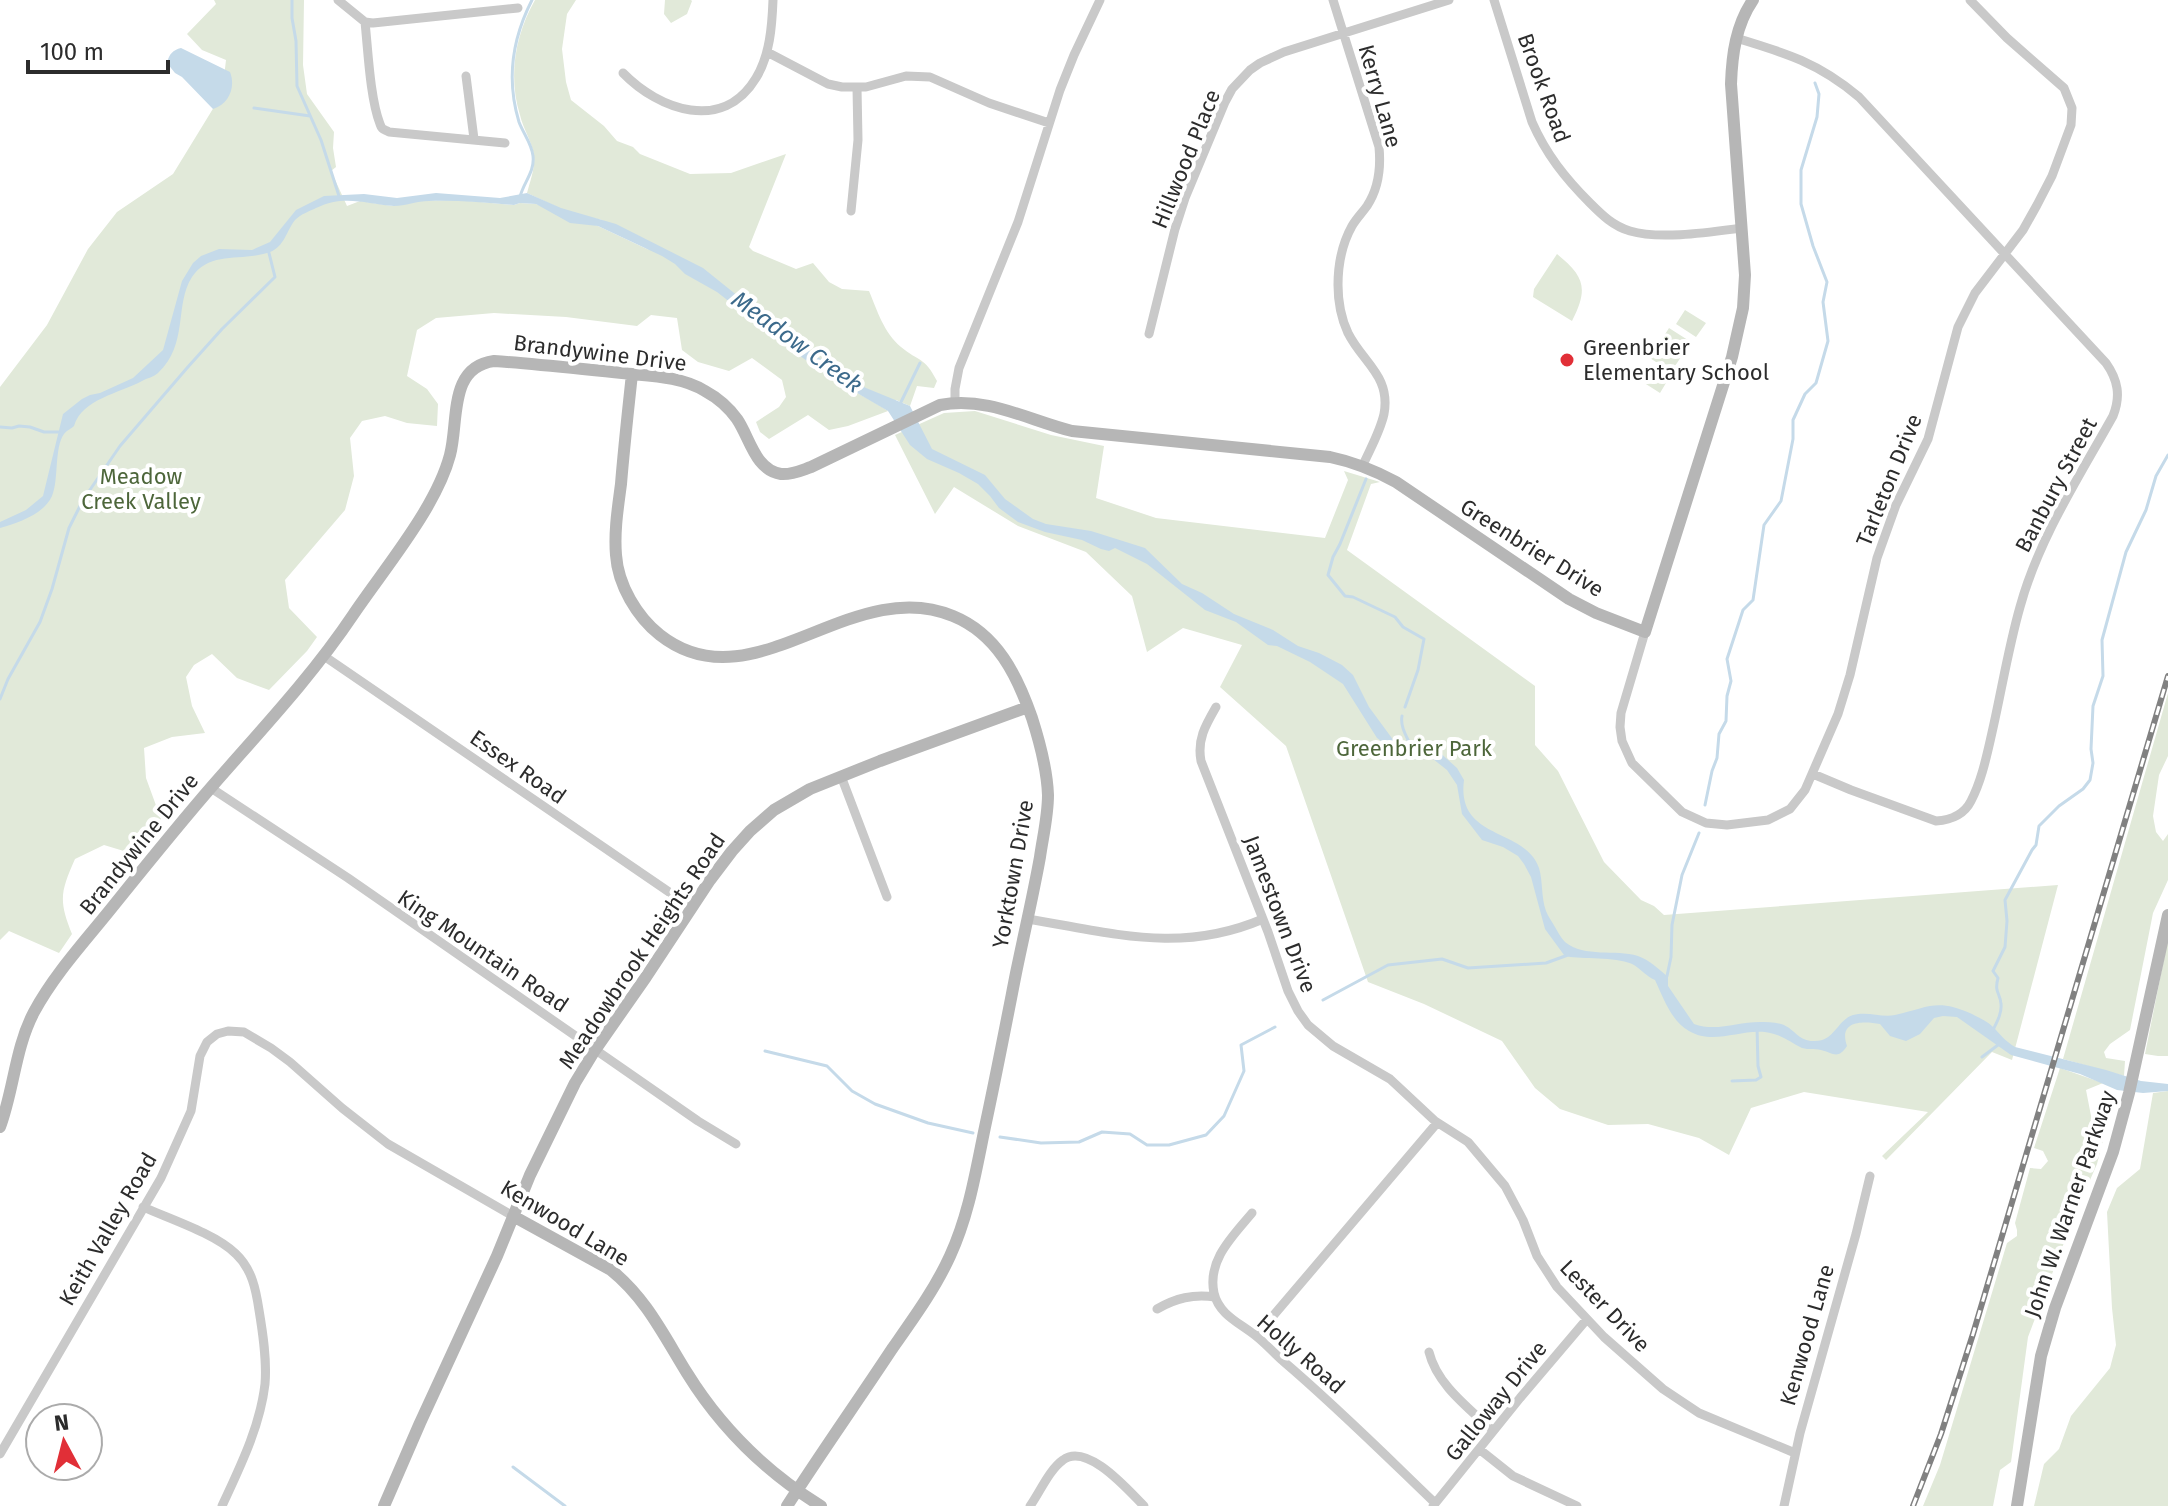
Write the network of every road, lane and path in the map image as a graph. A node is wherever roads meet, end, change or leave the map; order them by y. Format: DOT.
graph roads {
  1 [pos="338,0"];
  2 [pos="773,0"];
  3 [pos="1100,0"];
  4 [pos="1333,0"];
  5 [pos="1449,0"];
  6 [pos="1494,0"];
  7 [pos="1753,0"];
  8 [pos="1970,0"];
  9 [pos="518,8"];
  10 [pos="365,22"];
  11 [pos="1344,34"];
  12 [pos="1736,38"];
  13 [pos="767,52"];
  14 [pos="623,73"];
  15 [pos="466,76"];
  16 [pos="857,88"];
  17 [pos="1049,123"];
  18 [pos="474,139"];
  19 [pos="505,143"];
  20 [pos="851,211"];
  21 [pos="1742,228"];
  22 [pos="2005,254"];
  23 [pos="1149,334"];
  24 [pos="632,374"];
  25 [pos="955,402"];
  26 [pos="1363,465"];
  27 [pos="1645,632"];
  28 [pos="324,656"];
  29 [pos="1028,707"];
  30 [pos="1216,707"];
  31 [pos="1813,774"];
  32 [pos="841,776"];
  33 [pos="211,788"];
  34 [pos="887,897"];
  35 [pos="691,907"];
  36 [pos="2168,915"];
  37 [pos="1027,919"];
  38 [pos="1263,919"];
  39 [pos="237,1031"];
  40 [pos="595,1050"];
  41 [pos="1437,1123"];
  42 [pos="0,1127"];
  43 [pos="736,1144"];
  44 [pos="1870,1176"];
  45 [pos="143,1207"];
  46 [pos="1252,1213"];
  47 [pos="513,1216"];
  48 [pos="1215,1297"];
  49 [pos="1157,1309"];
  50 [pos="1587,1319"];
  51 [pos="1256,1336"];
  52 [pos="1429,1352"];
  53 [pos="1493,1431"];
  54 [pos="1479,1449"];
  55 [pos="1795,1453"];
  56 [pos="0,1454"];
  57 [pos="796,1491"];
  58 [pos="386,1505"];
  59 [pos="1434,1505"];
  60 [pos="222,1506"];
  61 [pos="787,1506"];
  62 [pos="821,1506"];
  63 [pos="1030,1506"];
  64 [pos="1144,1506"];
  65 [pos="1577,1506"];
  66 [pos="1784,1506"];
  67 [pos="2017,1506"];
  1 -- 10 [label="street"];
  2 -- 13 [label="street"];
  3 -- 17 [label="street"];
  4 -- 11 [label="street, Kerry Lane"];
  5 -- 11 [label="street, Hillwood Place"];
  6 -- 21 [label="street, Brook Road"];
  7 -- 12 [label="street"];
  8 -- 22 [label="street, Tarleton Drive"];
  9 -- 10 [label="street"];
  10 -- 18 [label="street"];
  11 -- 23 [label="street, Hillwood Place"];
  11 -- 26 [label="street, Kerry Lane"];
  12 -- 21 [label="street"];
  12 -- 22 [label="street, Banbury Street"];
  13 -- 14 [label="street"];
  13 -- 16 [label="street"];
  15 -- 18 [label="street"];
  16 -- 17 [label="street"];
  16 -- 20 [label="street"];
  17 -- 25 [label="street"];
  18 -- 19 [label="street"];
  21 -- 27 [label="street"];
  22 -- 31 [label="street, Tarleton Drive"];
  22 -- 31 [label="street, Banbury Street"];
  24 -- 25 [label="street, Brandywine Drive"];
  24 -- 28 [label="street, Brandywine Drive"];
  24 -- 29 [label="street, Yorktown Drive"];
  25 -- 26 [label="street, Greenbrier Drive"];
  26 -- 27 [label="street, Greenbrier Drive"];
  27 -- 31 [label="street, Tarleton Drive"];
  28 -- 33 [label="street, Brandywine Drive"];
  28 -- 35 [label="street, Essex Road"];
  29 -- 32 [label="street, Meadowbrook Heights Road"];
  29 -- 37 [label="street, Yorktown Drive"];
  30 -- 38 [label="street, Jamestown Drive"];
  32 -- 34 [label="street"];
  32 -- 35 [label="street, Meadowbrook Heights Road"];
  33 -- 40 [label="street, King Mountain Road"];
  33 -- 42 [label="street, Brandywine Drive"];
  35 -- 40 [label="street, Meadowbrook Heights Road"];
  36 -- 67 [label="street, John W. Warner Parkway"];
  37 -- 38 [label="street"];
  37 -- 57 [label="street, Yorktown Drive"];
  38 -- 41 [label="street, Jamestown Drive"];
  39 -- 45 [label="street, Keith Valley Road"];
  39 -- 47 [label="street, Kenwood Lane"];
  40 -- 43 [label="street, King Mountain Road"];
  40 -- 47 [label="street, Meadowbrook Heights Road"];
  41 -- 50 [label="street, Lester Drive"];
  41 -- 51 [label="street"];
  44 -- 55 [label="street, Kenwood Lane"];
  45 -- 56 [label="street, Keith Valley Road"];
  45 -- 60 [label="street"];
  46 -- 48 [label="street"];
  47 -- 57 [label="street, Kenwood Lane"];
  47 -- 58 [label="street, Meadowbrook Heights Road"];
  48 -- 49 [label="street"];
  48 -- 51 [label="street, Holly Road"];
  50 -- 53 [label="street, Galloway Drive"];
  50 -- 55 [label="street, Lester Drive"];
  51 -- 59 [label="street, Holly Road"];
  52 -- 53 [label="street"];
  53 -- 54 [label="street, Galloway Drive"];
  54 -- 59 [label="street, Galloway Drive"];
  54 -- 65 [label="street"];
  55 -- 66 [label="street, Kenwood Lane"];
  57 -- 61 [label="street, Yorktown Drive"];
  57 -- 62 [label="street, Kenwood Lane"];
  63 -- 64 [label="street"];
}
